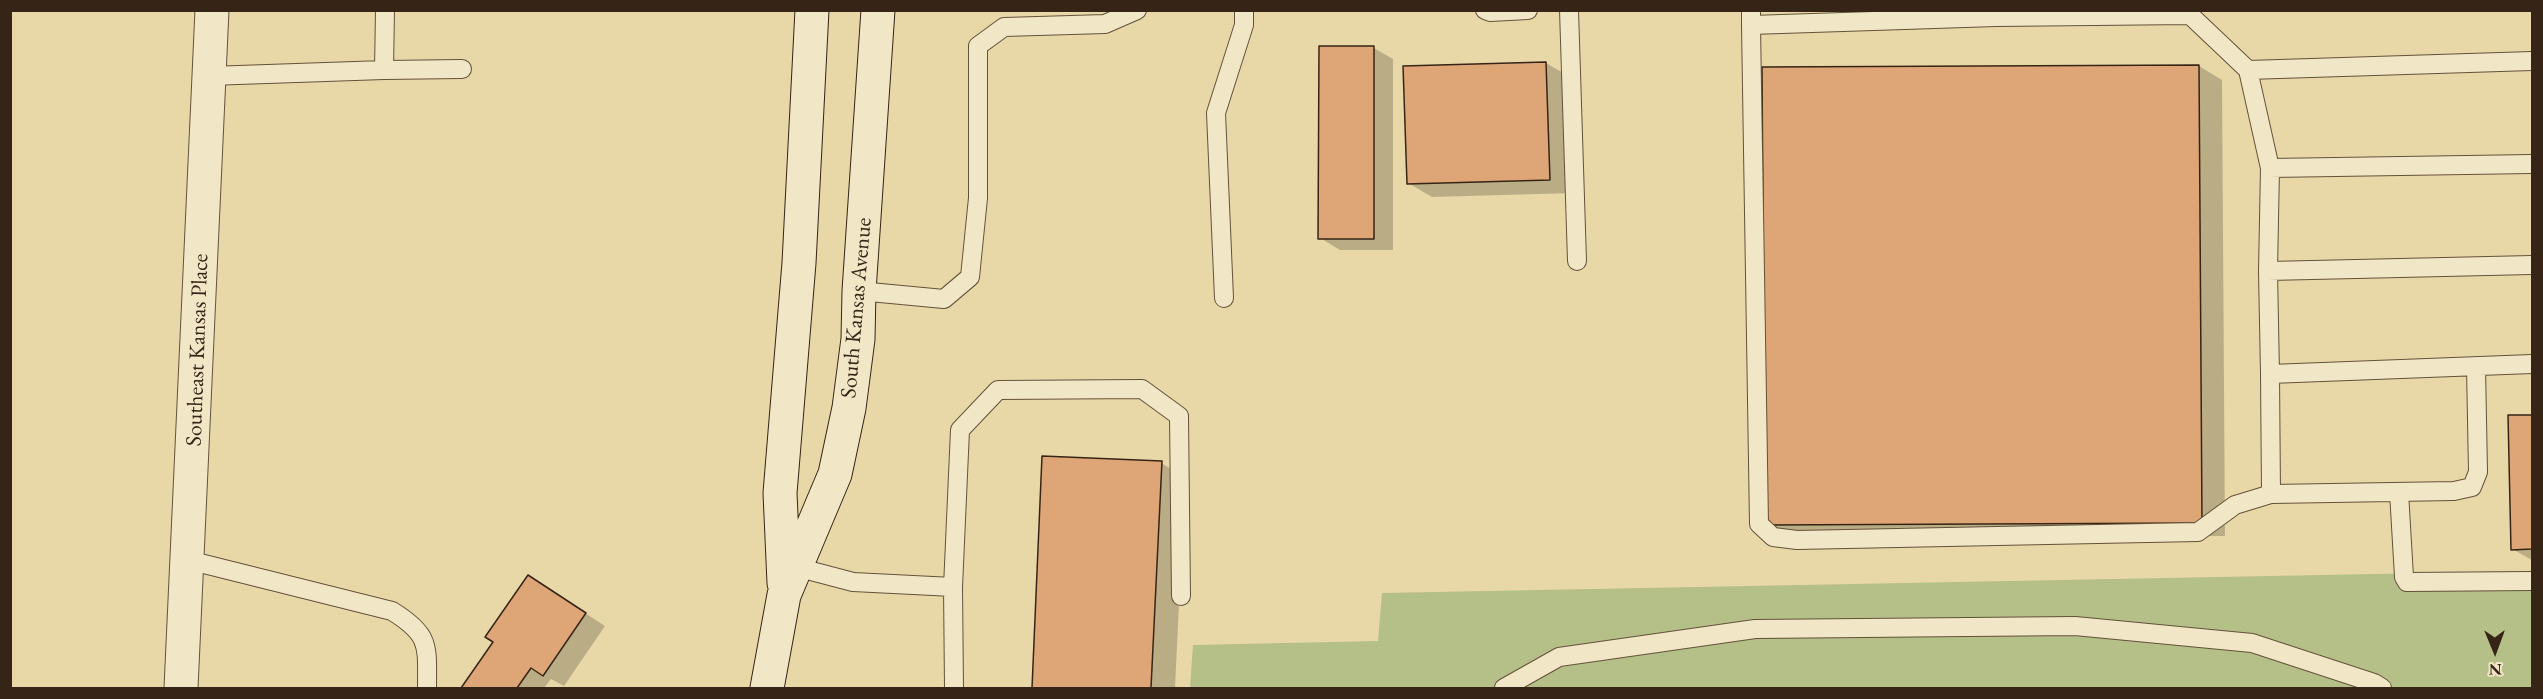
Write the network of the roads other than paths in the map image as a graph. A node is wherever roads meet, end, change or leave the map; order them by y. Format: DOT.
graph roads {
  1 [pos="212,10"];
  2 [pos="385,10"];
  3 [pos="812,10"];
  4 [pos="878,10"];
  5 [pos="1137,10"];
  6 [pos="1244,10"];
  7 [pos="1485,10"];
  8 [pos="1528,10"];
  9 [pos="1569,10"];
  10 [pos="2191,13"];
  11 [pos="1996,14"];
  12 [pos="1751,18"];
  13 [pos="2532,61"];
  14 [pos="462,69"];
  15 [pos="384,70"];
  16 [pos="2248,70"];
  17 [pos="209,76"];
  18 [pos="2532,164"];
  19 [pos="2270,168"];
  20 [pos="1577,261"];
  21 [pos="2532,265"];
  22 [pos="2268,271"];
  23 [pos="859,291"];
  24 [pos="1224,298"];
  25 [pos="2532,364"];
  26 [pos="2476,366"];
  27 [pos="2270,374"];
  28 [pos="2399,492"];
  29 [pos="2271,494"];
  30 [pos="188,560"];
  31 [pos="790,581"];
  32 [pos="2532,581"];
  33 [pos="953,587"];
  34 [pos="1181,596"];
  35 [pos="181,688"];
  36 [pos="427,688"];
  37 [pos="767,688"];
  38 [pos="954,688"];
  39 [pos="1504,688"];
  40 [pos="2382,688"];
  1 -- 17 [label="main road, Southeast Kansas Place"];
  2 -- 15 [label="lane"];
  3 -- 31 [label="main road, South Kansas Avenue"];
  4 -- 23 [label="main road, South Kansas Avenue"];
  5 -- 23 [label="lane"];
  6 -- 24 [label="lane"];
  7 -- 8 [label="lane"];
  9 -- 20 [label="lane"];
  10 -- 11 [label="lane"];
  10 -- 16 [label="lane"];
  11 -- 12 [label="lane"];
  12 -- 29 [label="lane"];
  13 -- 16 [label="lane"];
  14 -- 15 [label="lane"];
  15 -- 17 [label="lane"];
  16 -- 19 [label="lane"];
  17 -- 30 [label="main road, Southeast Kansas Place"];
  18 -- 19 [label="lane"];
  19 -- 22 [label="lane"];
  21 -- 22 [label="lane"];
  22 -- 27 [label="lane"];
  23 -- 31 [label="main road, South Kansas Avenue"];
  25 -- 26 [label="lane"];
  26 -- 27 [label="lane"];
  26 -- 28 [label="lane"];
  27 -- 29 [label="lane"];
  28 -- 29 [label="lane"];
  28 -- 32 [label="lane"];
  30 -- 35 [label="main road, Southeast Kansas Place"];
  30 -- 36 [label="lane"];
  31 -- 33 [label="lane"];
  31 -- 37 [label="main road, South Kansas Avenue"];
  33 -- 34 [label="lane"];
  33 -- 38 [label="lane"];
  39 -- 40 [label="lane"];
}
